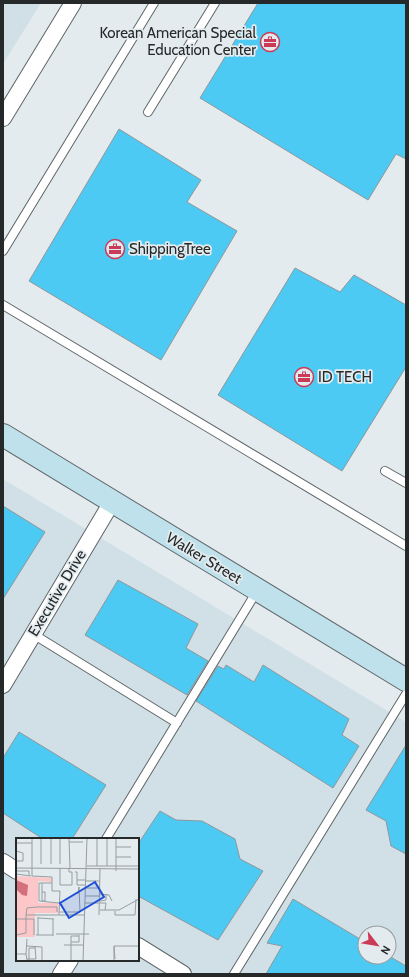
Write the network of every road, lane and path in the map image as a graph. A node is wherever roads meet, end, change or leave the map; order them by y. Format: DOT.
graph roads {
  1 [pos="73,3"];
  2 [pos="154,3"];
  3 [pos="215,3"];
  4 [pos="148,112"];
  5 [pos="3,118"];
  6 [pos="3,251"];
  7 [pos="3,305"];
  8 [pos="3,435"];
  9 [pos="385,471"];
  10 [pos="406,483"];
  11 [pos="112,502"];
  12 [pos="406,546"];
  13 [pos="257,590"];
  14 [pos="33,634"];
  15 [pos="406,680"];
  16 [pos="3,685"];
  17 [pos="406,694"];
  18 [pos="177,723"];
  19 [pos="107,838"];
  20 [pos="3,862"];
  21 [pos="16,870"];
  22 [pos="139,947"];
  23 [pos="69,961"];
  24 [pos="61,974"];
  25 [pos="183,974"];
  26 [pos="234,974"];
  1 -- 5 [label="street"];
  2 -- 6 [label="lane"];
  3 -- 4 [label="lane"];
  7 -- 12 [label="lane"];
  8 -- 11 [label="main road, Walker Street"];
  9 -- 10 [label="lane"];
  11 -- 13 [label="main road, Walker Street"];
  11 -- 14 [label="street, Executive Drive"];
  13 -- 15 [label="main road, Walker Street"];
  13 -- 18 [label="lane"];
  14 -- 16 [label="street, Executive Drive"];
  14 -- 18 [label="lane"];
  17 -- 26 [label="lane"];
  18 -- 19 [label="lane"];
  20 -- 21 [label="street"];
  22 -- 25 [label="street"];
  23 -- 24 [label="street"];
}
